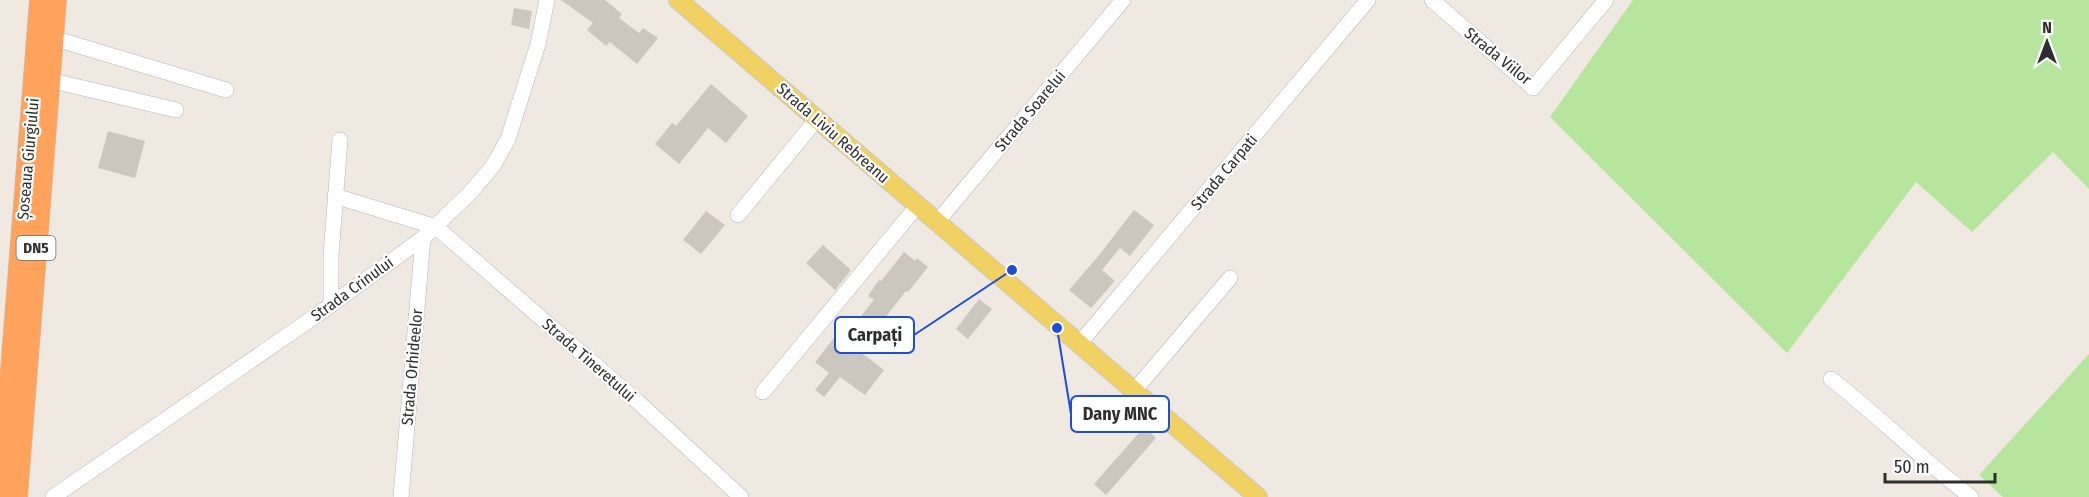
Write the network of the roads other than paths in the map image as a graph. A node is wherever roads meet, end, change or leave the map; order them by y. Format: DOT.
graph roads {
  1 [pos="40,0"];
  2 [pos="56,0"];
  3 [pos="547,0"];
  4 [pos="1123,0"];
  5 [pos="1368,0"];
  6 [pos="1432,0"];
  7 [pos="1606,0"];
  8 [pos="684,2"];
  9 [pos="53,38"];
  10 [pos="49,80"];
  11 [pos="226,90"];
  12 [pos="176,110"];
  13 [pos="817,119"];
  14 [pos="340,140"];
  15 [pos="335,196"];
  16 [pos="918,205"];
  17 [pos="738,216"];
  18 [pos="937,222"];
  19 [pos="436,227"];
  20 [pos="423,238"];
  21 [pos="1230,278"];
  22 [pos="331,305"];
  23 [pos="1079,344"];
  24 [pos="1831,379"];
  25 [pos="1134,391"];
  26 [pos="763,392"];
  27 [pos="1,484"];
  28 [pos="17,497"];
  29 [pos="53,497"];
  30 [pos="401,497"];
  31 [pos="741,497"];
  32 [pos="1258,497"];
  33 [pos="1971,497"];
  1 -- 27 [label="highway, Șoseaua Giurgiului / DN5"];
  2 -- 9 [label="highway, Șoseaua Giurgiului / DN5"];
  3 -- 19 [label="street, Strada Crinului"];
  4 -- 18 [label="street, Strada Soarelui"];
  5 -- 23 [label="street, Strada Carpati"];
  6 -- 7 [label="street, Strada Viilor"];
  8 -- 13 [label="main road, Strada Liviu Rebreanu"];
  9 -- 10 [label="highway, Șoseaua Giurgiului / DN5"];
  9 -- 11 [label="street"];
  10 -- 12 [label="street"];
  10 -- 28 [label="highway, Șoseaua Giurgiului / DN5"];
  13 -- 16 [label="main road, Strada Liviu Rebreanu"];
  13 -- 17 [label="street"];
  14 -- 15 [label="street"];
  15 -- 19 [label="street"];
  15 -- 22 [label="street"];
  16 -- 18 [label="main road, Strada Liviu Rebreanu"];
  16 -- 26 [label="street"];
  18 -- 23 [label="main road, Strada Liviu Rebreanu"];
  19 -- 20 [label="street, Strada Crinului"];
  19 -- 31 [label="street, Strada Tineretului"];
  20 -- 22 [label="street, Strada Crinului"];
  20 -- 30 [label="street, Strada Orhideelor"];
  21 -- 25 [label="street"];
  22 -- 29 [label="street, Strada Crinului"];
  23 -- 25 [label="main road, Strada Liviu Rebreanu"];
  24 -- 33 [label="street"];
  25 -- 32 [label="main road, Strada Liviu Rebreanu"];
}
